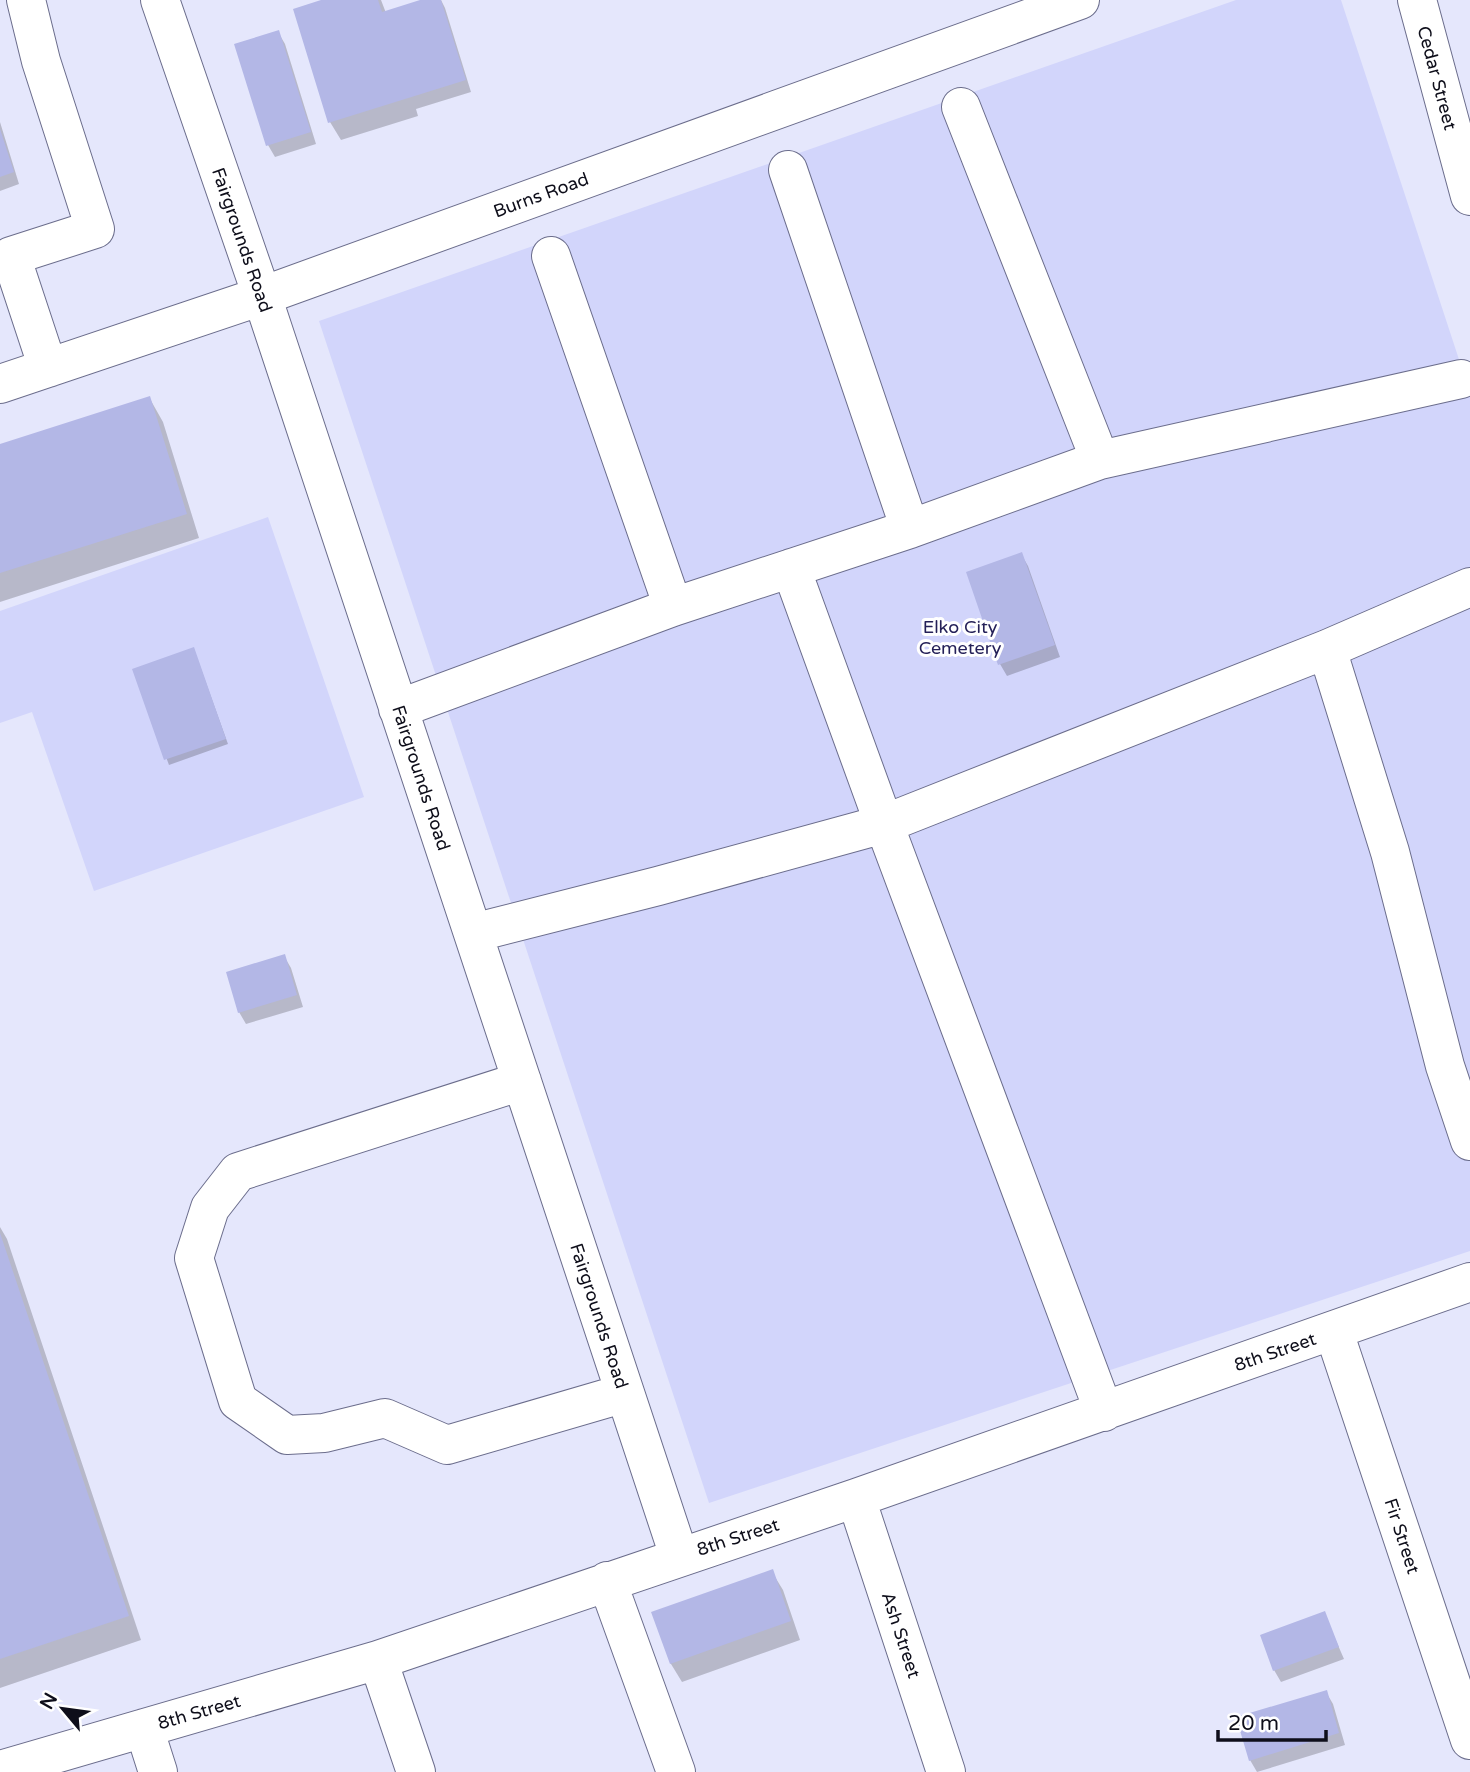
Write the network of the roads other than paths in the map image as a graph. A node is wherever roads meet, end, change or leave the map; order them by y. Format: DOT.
graph roads {
  1 [pos="26,0"];
  2 [pos="160,0"];
  3 [pos="1080,0"];
  4 [pos="1417,0"];
  5 [pos="961,107"];
  6 [pos="788,170"];
  7 [pos="1470,196"];
  8 [pos="551,256"];
  9 [pos="262,296"];
  10 [pos="48,368"];
  11 [pos="1461,379"];
  12 [pos="0,384"];
  13 [pos="1100,460"];
  14 [pos="910,528"];
  15 [pos="791,568"];
  16 [pos="1470,587"];
  17 [pos="673,607"];
  18 [pos="1327,649"];
  19 [pos="398,709"];
  20 [pos="884,824"];
  21 [pos="472,933"];
  22 [pos="1457,1061"];
  23 [pos="522,1081"];
  24 [pos="1470,1141"];
  25 [pos="1470,1282"];
  26 [pos="1334,1332"];
  27 [pos="625,1393"];
  28 [pos="1104,1412"];
  29 [pos="856,1498"];
  30 [pos="679,1556"];
  31 [pos="607,1581"];
  32 [pos="378,1660"];
  33 [pos="144,1728"];
  34 [pos="1470,1740"];
  35 [pos="0,1770"];
  36 [pos="158,1772"];
  37 [pos="416,1772"];
  38 [pos="676,1772"];
  39 [pos="946,1772"];
  1 -- 10 [label="street"];
  2 -- 9 [label="street, Fairgrounds Road"];
  3 -- 9 [label="street, Burns Road"];
  4 -- 7 [label="street, Cedar Street"];
  5 -- 13 [label="street"];
  6 -- 14 [label="street"];
  8 -- 17 [label="street"];
  9 -- 10 [label="street, Burns Road"];
  9 -- 19 [label="street, Fairgrounds Road"];
  10 -- 12 [label="street, Burns Road"];
  11 -- 13 [label="street"];
  13 -- 14 [label="street"];
  14 -- 15 [label="street"];
  15 -- 17 [label="street"];
  15 -- 20 [label="street"];
  16 -- 18 [label="street"];
  17 -- 19 [label="street"];
  18 -- 20 [label="street"];
  18 -- 22 [label="street"];
  19 -- 21 [label="street, Fairgrounds Road"];
  20 -- 21 [label="street"];
  20 -- 28 [label="street"];
  21 -- 23 [label="street, Fairgrounds Road"];
  22 -- 24 [label="street"];
  23 -- 27 [label="street, Fairgrounds Road"];
  23 -- 27 [label="street"];
  25 -- 26 [label="street, 8th Street"];
  26 -- 28 [label="street, 8th Street"];
  26 -- 34 [label="street, Fir Street"];
  27 -- 30 [label="street, Fairgrounds Road"];
  28 -- 29 [label="street, 8th Street"];
  29 -- 30 [label="street, 8th Street"];
  29 -- 39 [label="street, Ash Street"];
  30 -- 31 [label="street, 8th Street"];
  31 -- 32 [label="street, 8th Street"];
  31 -- 38 [label="street"];
  32 -- 33 [label="street, 8th Street"];
  32 -- 37 [label="street"];
  33 -- 35 [label="street, 8th Street"];
  33 -- 36 [label="street"];
}
